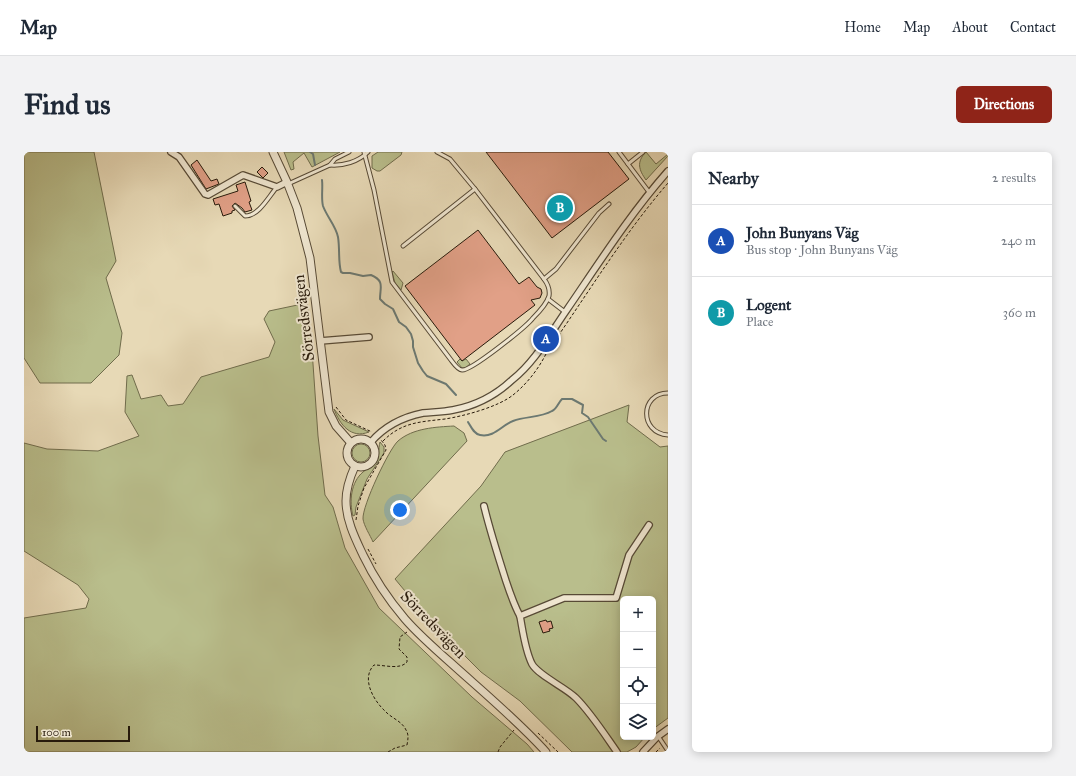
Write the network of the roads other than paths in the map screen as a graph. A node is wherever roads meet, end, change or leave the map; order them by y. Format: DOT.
graph roads {
  1 [pos="171,152"];
  2 [pos="273,152"];
  3 [pos="349,152"];
  4 [pos="368,152"];
  5 [pos="436,152"];
  6 [pos="619,152"];
  7 [pos="643,152"];
  8 [pos="364,154"];
  9 [pos="628,164"];
  10 [pos="330,165"];
  11 [pos="668,171"];
  12 [pos="288,183"];
  13 [pos="277,187"];
  14 [pos="475,189"];
  15 [pos="649,192"];
  16 [pos="609,204"];
  17 [pos="235,206"];
  18 [pos="403,246"];
  19 [pos="544,279"];
  20 [pos="548,298"];
  21 [pos="565,312"];
  22 [pos="369,337"];
  23 [pos="320,341"];
  24 [pos="668,393"];
  25 [pos="668,435"];
  26 [pos="371,442"];
  27 [pos="351,443"];
  28 [pos="355,466"];
  29 [pos="484,506"];
  30 [pos="649,525"];
  31 [pos="520,616"];
  32 [pos="668,729"];
  33 [pos="658,736"];
  34 [pos="668,751"];
  35 [pos="546,752"];
  36 [pos="617,752"];
  37 [pos="643,752"];
  1 -- 13 [label="street"];
  2 -- 12 [label="street, Sörredsvägen"];
  3 -- 10 [label="lane"];
  4 -- 8 [label="lane"];
  5 -- 14 [label="lane"];
  6 -- 9 [label="lane"];
  7 -- 9 [label="lane"];
  8 -- 10 [label="lane"];
  8 -- 20 [label="lane"];
  9 -- 15 [label="lane"];
  10 -- 12 [label="lane"];
  11 -- 15 [label="street"];
  12 -- 13 [label="street"];
  12 -- 23 [label="street, Sörredsvägen"];
  13 -- 17 [label="lane"];
  14 -- 18 [label="lane"];
  14 -- 19 [label="lane"];
  15 -- 21 [label="street"];
  16 -- 19 [label="lane"];
  19 -- 20 [label="lane"];
  20 -- 21 [label="lane"];
  21 -- 26 [label="street"];
  22 -- 23 [label="street"];
  23 -- 27 [label="street, Sörredsvägen"];
  24 -- 25 [label="lane"];
  26 -- 27 [label="street"];
  26 -- 28 [label="street"];
  27 -- 28 [label="street"];
  28 -- 35 [label="street, Sörredsvägen"];
  29 -- 31 [label="street"];
  30 -- 31 [label="street"];
  31 -- 36 [label="street"];
  32 -- 33 [label="street"];
  33 -- 34 [label="lane"];
  33 -- 37 [label="street"];
}
